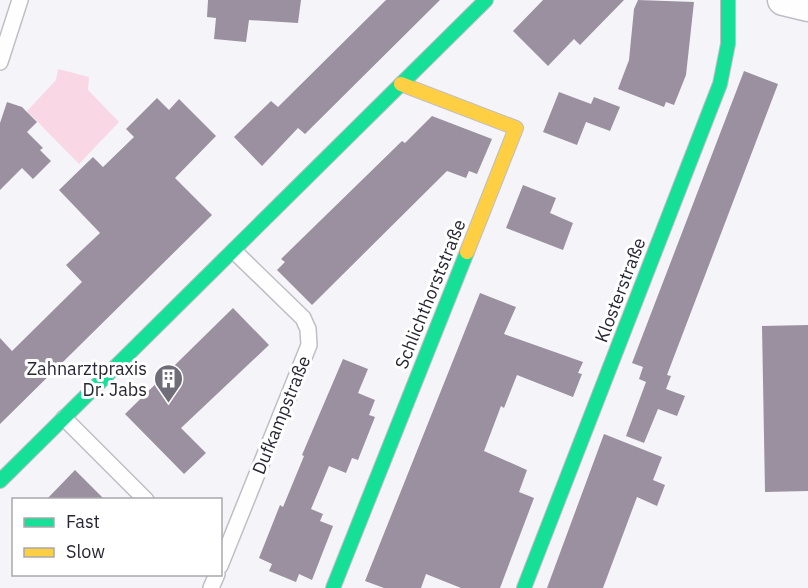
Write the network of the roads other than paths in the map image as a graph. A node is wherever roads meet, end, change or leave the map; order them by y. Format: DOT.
graph roads {
  1 [pos="20,0"];
  2 [pos="486,0"];
  3 [pos="728,0"];
  4 [pos="783,0"];
  5 [pos="808,6"];
  6 [pos="0,62"];
  7 [pos="401,84"];
  8 [pos="234,251"];
  9 [pos="64,418"];
  10 [pos="0,481"];
  11 [pos="144,498"];
  12 [pos="222,561"];
  13 [pos="333,588"];
  14 [pos="524,588"];
  1 -- 6 [label="lane"];
  2 -- 7 [label="street"];
  3 -- 14 [label="street, Klosterstraße"];
  4 -- 5 [label="street"];
  7 -- 8 [label="street"];
  7 -- 13 [label="street, Schlichthorststraße"];
  8 -- 9 [label="street"];
  8 -- 12 [label="lane, Dufkampstraße"];
  9 -- 10 [label="street"];
  9 -- 11 [label="lane"];
}
